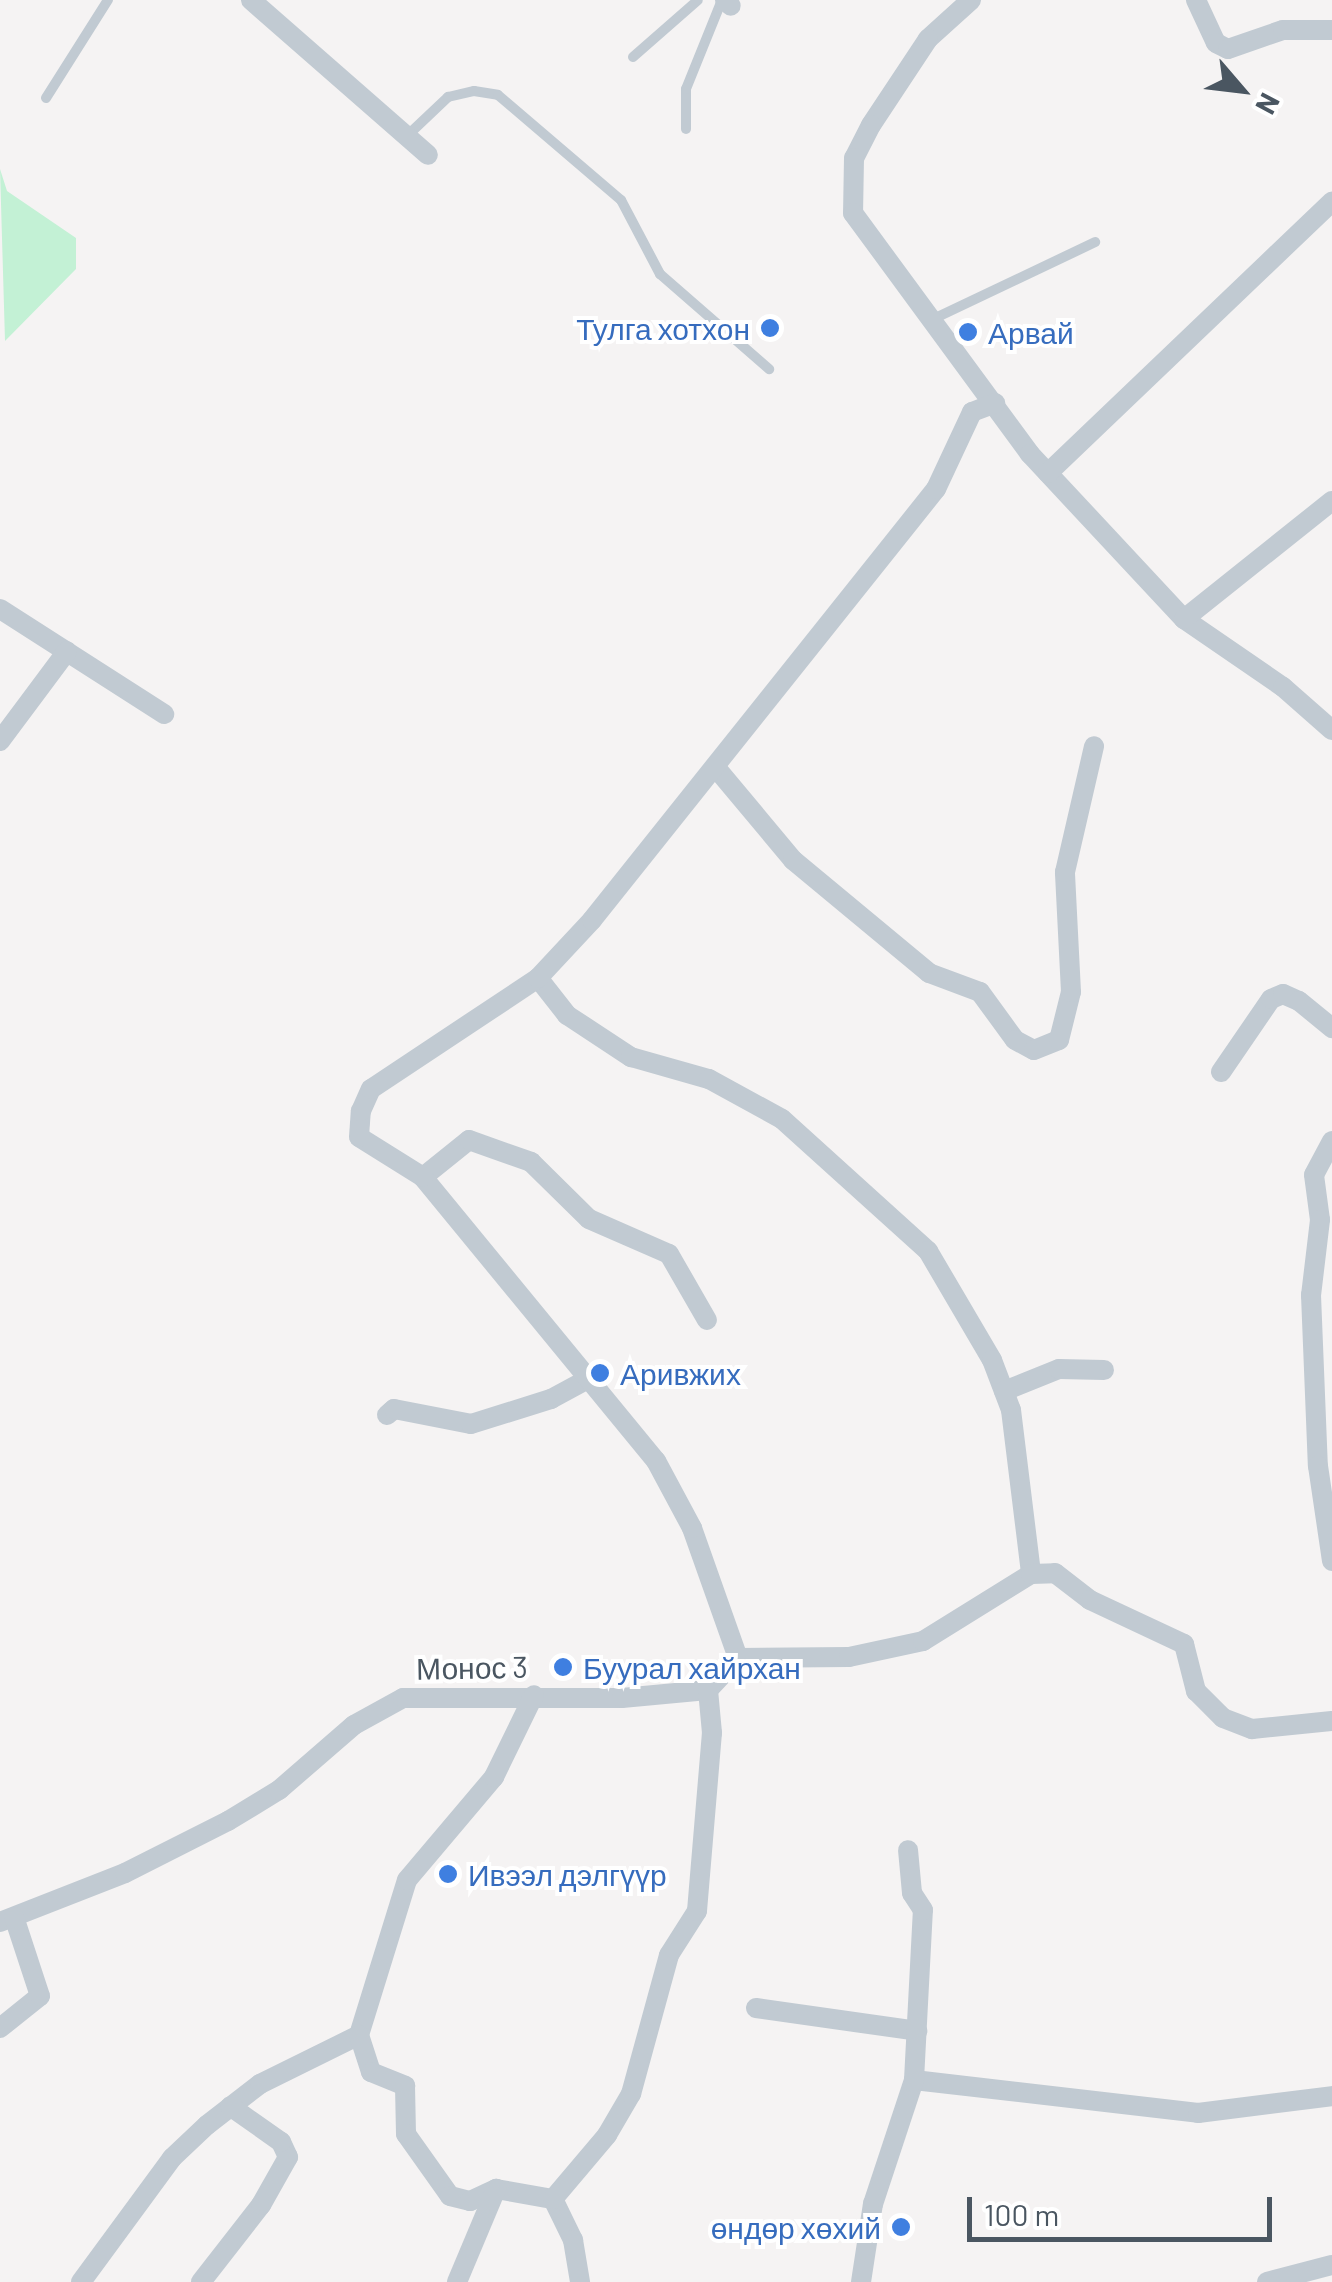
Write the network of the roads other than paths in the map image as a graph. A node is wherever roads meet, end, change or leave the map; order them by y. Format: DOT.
graph roads {
  1 [pos="108,0"];
  2 [pos="251,0"];
  3 [pos="698,0"];
  4 [pos="971,0"];
  5 [pos="1196,0"];
  6 [pos="726,2"];
  7 [pos="1332,30"];
  8 [pos="633,57"];
  9 [pos="46,98"];
  10 [pos="686,129"];
  11 [pos="410,134"];
  12 [pos="428,155"];
  13 [pos="1332,202"];
  14 [pos="1095,242"];
  15 [pos="928,321"];
  16 [pos="769,369"];
  17 [pos="994,403"];
  18 [pos="1048,473"];
  19 [pos="1332,502"];
  20 [pos="0,609"];
  21 [pos="1184,619"];
  22 [pos="67,651"];
  23 [pos="164,714"];
  24 [pos="1332,730"];
  25 [pos="0,740"];
  26 [pos="1094,746"];
  27 [pos="717,769"];
  28 [pos="538,978"];
  29 [pos="1332,1028"];
  30 [pos="1222,1072"];
  31 [pos="1332,1141"];
  32 [pos="423,1177"];
  33 [pos="708,1320"];
  34 [pos="1104,1370"];
  35 [pos="588,1380"];
  36 [pos="1004,1391"];
  37 [pos="387,1415"];
  38 [pos="1332,1561"];
  39 [pos="1031,1574"];
  40 [pos="738,1658"];
  41 [pos="708,1690"];
  42 [pos="534,1695"];
  43 [pos="1332,1721"];
  44 [pos="908,1850"];
  45 [pos="7,1919"];
  46 [pos="756,2008"];
  47 [pos="0,2028"];
  48 [pos="916,2031"];
  49 [pos="359,2035"];
  50 [pos="914,2080"];
  51 [pos="1332,2096"];
  52 [pos="230,2106"];
  53 [pos="496,2189"];
  54 [pos="553,2199"];
  55 [pos="1332,2265"];
  56 [pos="80,2282"];
  57 [pos="201,2282"];
  58 [pos="457,2282"];
  59 [pos="580,2282"];
  60 [pos="861,2282"];
  61 [pos="1267,2282"];
  1 -- 9 [label="lane"];
  2 -- 11 [label="street"];
  3 -- 8 [label="lane"];
  4 -- 15 [label="street"];
  5 -- 7 [label="street"];
  6 -- 10 [label="lane"];
  11 -- 12 [label="street"];
  11 -- 16 [label="lane"];
  13 -- 18 [label="street"];
  14 -- 15 [label="lane"];
  15 -- 17 [label="street"];
  17 -- 18 [label="street"];
  17 -- 27 [label="street"];
  18 -- 21 [label="street"];
  19 -- 21 [label="street"];
  20 -- 22 [label="street"];
  21 -- 24 [label="street"];
  22 -- 23 [label="street"];
  22 -- 25 [label="street"];
  26 -- 27 [label="street"];
  27 -- 28 [label="street"];
  28 -- 32 [label="street"];
  28 -- 36 [label="street"];
  29 -- 30 [label="street"];
  31 -- 38 [label="street"];
  32 -- 33 [label="street"];
  32 -- 35 [label="street"];
  34 -- 36 [label="street"];
  35 -- 37 [label="street"];
  35 -- 40 [label="street"];
  36 -- 39 [label="street"];
  39 -- 40 [label="street"];
  39 -- 43 [label="street"];
  40 -- 41 [label="street"];
  41 -- 42 [label="street, Монос 3"];
  41 -- 54 [label="street"];
  42 -- 45 [label="street, Монос 3"];
  42 -- 49 [label="street"];
  44 -- 48 [label="street"];
  45 -- 47 [label="street"];
  46 -- 48 [label="street"];
  48 -- 50 [label="street"];
  49 -- 52 [label="street"];
  49 -- 53 [label="street"];
  50 -- 51 [label="street"];
  50 -- 60 [label="street"];
  52 -- 56 [label="street"];
  52 -- 57 [label="street"];
  53 -- 54 [label="street"];
  53 -- 58 [label="street"];
  54 -- 59 [label="street"];
  55 -- 61 [label="street"];
}
